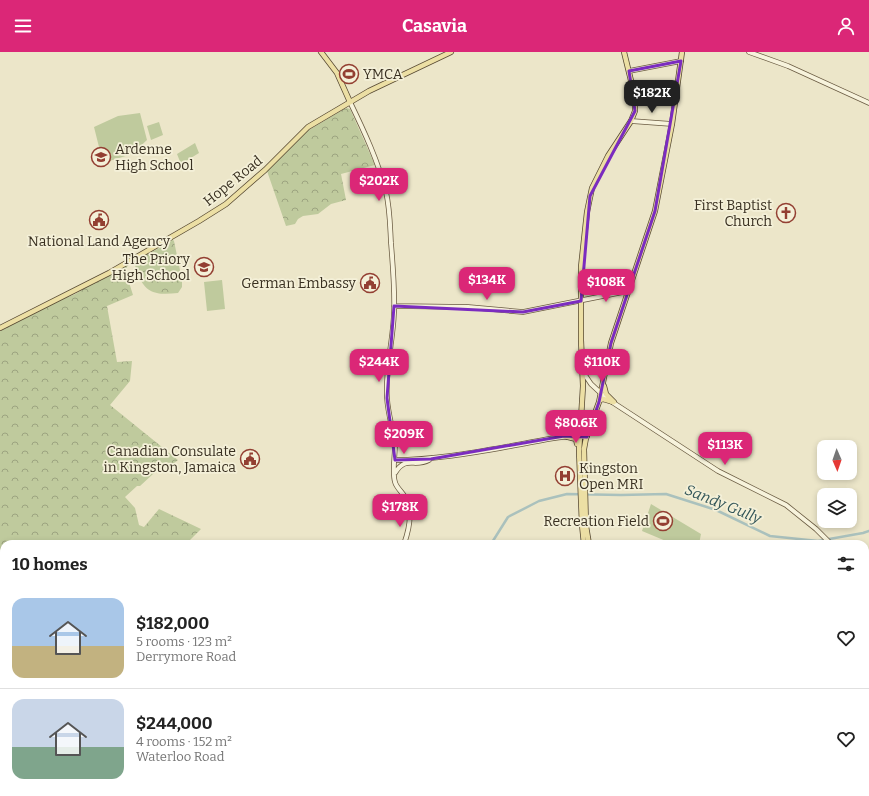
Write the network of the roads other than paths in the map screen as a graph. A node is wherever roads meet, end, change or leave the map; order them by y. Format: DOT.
graph roads {
  1 [pos="321,52"];
  2 [pos="451,52"];
  3 [pos="624,52"];
  4 [pos="682,52"];
  5 [pos="749,52"];
  6 [pos="681,61"];
  7 [pos="629,71"];
  8 [pos="350,102"];
  9 [pos="869,103"];
  10 [pos="631,121"];
  11 [pos="672,124"];
  12 [pos="628,291"];
  13 [pos="581,301"];
  14 [pos="394,306"];
  15 [pos="0,328"];
  16 [pos="583,372"];
  17 [pos="603,374"];
  18 [pos="601,392"];
  19 [pos="598,402"];
  20 [pos="614,402"];
  21 [pos="564,436"];
  22 [pos="579,436"];
  23 [pos="587,437"];
  24 [pos="431,459"];
  25 [pos="395,460"];
  26 [pos="579,465"];
  27 [pos="394,473"];
  28 [pos="583,489"];
  29 [pos="583,502"];
  30 [pos="405,540"];
  31 [pos="584,540"];
  32 [pos="588,540"];
  33 [pos="827,540"];
  1 -- 8 [label="main road"];
  2 -- 8 [label="main road, Hope Road"];
  3 -- 7 [label="main road"];
  4 -- 6 [label="main road"];
  5 -- 9 [label="main road"];
  6 -- 7 [label="main road"];
  6 -- 11 [label="main road"];
  7 -- 10 [label="main road"];
  8 -- 14 [label="main road"];
  8 -- 15 [label="main road, Hope Road"];
  10 -- 11 [label="main road"];
  10 -- 13 [label="main road"];
  11 -- 12 [label="main road"];
  12 -- 13 [label="main road"];
  12 -- 17 [label="main road"];
  13 -- 14 [label="main road"];
  13 -- 16 [label="main road"];
  14 -- 25 [label="main road"];
  16 -- 18 [label="main road"];
  16 -- 22 [label="main road"];
  17 -- 18 [label="main road"];
  17 -- 20 [label="main road"];
  18 -- 19 [label="main road"];
  18 -- 20 [label="main road"];
  19 -- 20 [label="main road"];
  19 -- 23 [label="main road"];
  20 -- 33 [label="main road"];
  21 -- 22 [label="main road"];
  21 -- 24 [label="main road"];
  21 -- 26 [label="main road"];
  22 -- 23 [label="main road"];
  22 -- 26 [label="main road"];
  23 -- 28 [label="main road"];
  24 -- 25 [label="main road"];
  24 -- 27 [label="main road"];
  25 -- 27 [label="main road"];
  26 -- 28 [label="main road"];
  27 -- 30 [label="main road"];
  28 -- 29 [label="main road"];
  29 -- 31 [label="main road"];
  29 -- 32 [label="main road"];
}
